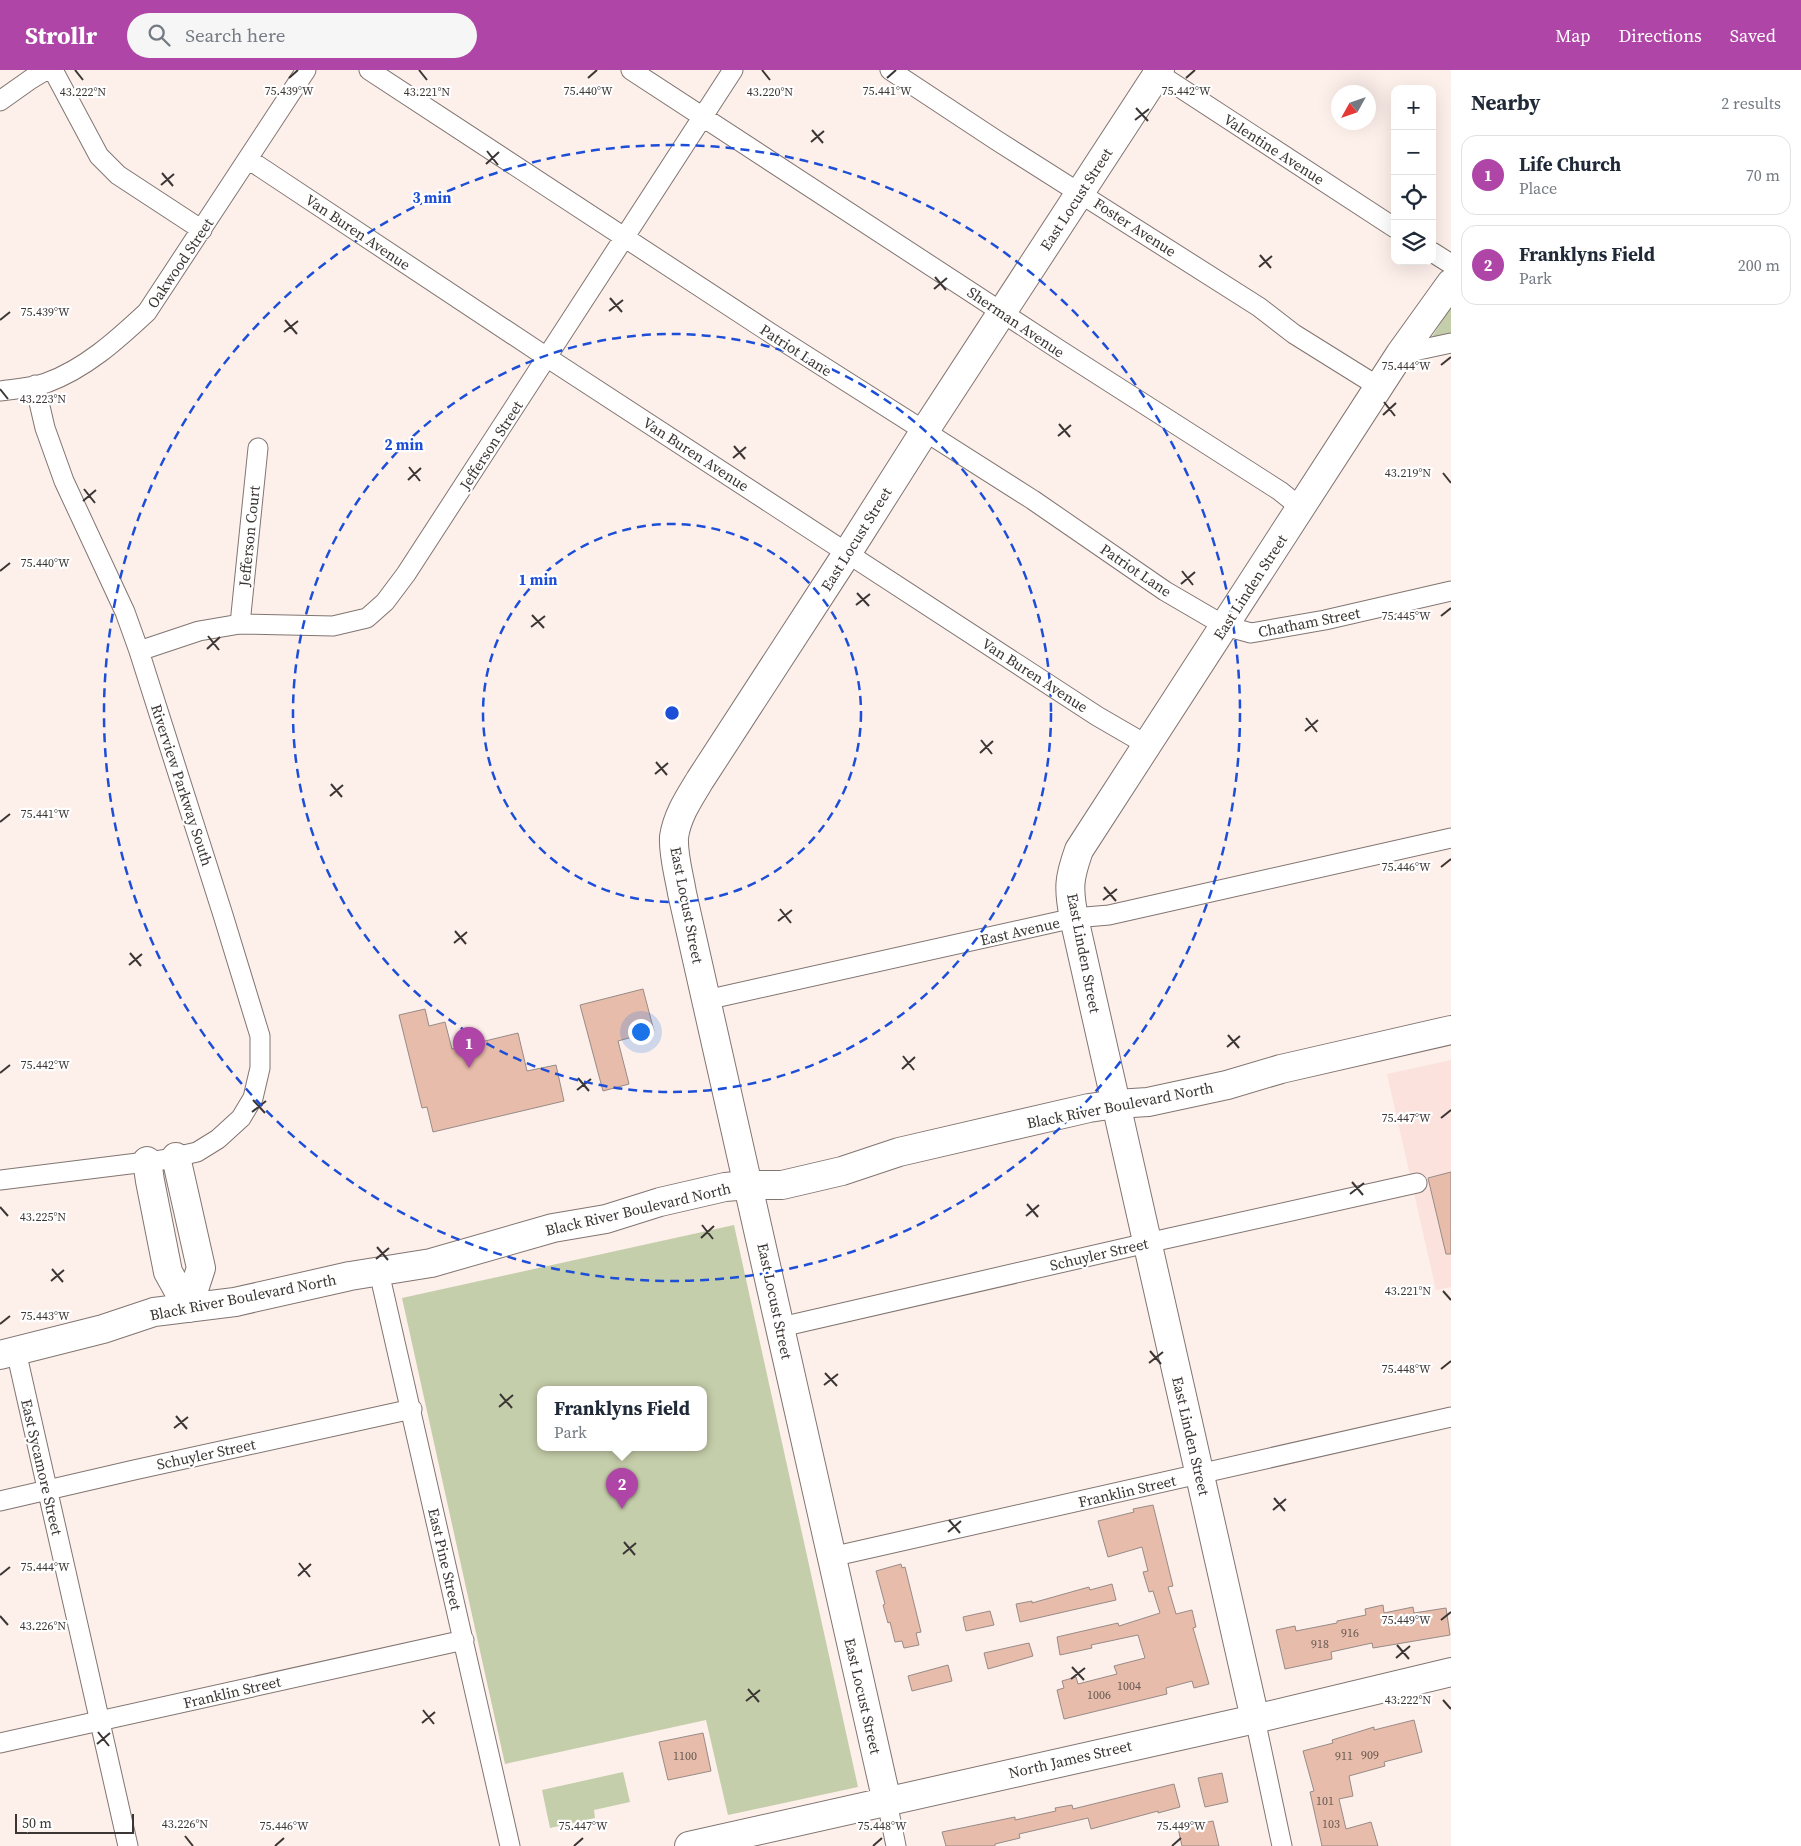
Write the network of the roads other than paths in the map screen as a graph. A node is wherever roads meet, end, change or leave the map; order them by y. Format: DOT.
graph roads {
  1 [pos="46,70"];
  2 [pos="53,70"];
  3 [pos="306,70"];
  4 [pos="369,70"];
  5 [pos="631,70"];
  6 [pos="733,70"];
  7 [pos="890,70"];
  8 [pos="1157,71"];
  9 [pos="0,101"];
  10 [pos="702,117"];
  11 [pos="248,159"];
  12 [pos="1080,192"];
  13 [pos="1391,225"];
  14 [pos="202,230"];
  15 [pos="625,238"];
  16 [pos="1436,255"];
  17 [pos="1451,264"];
  18 [pos="1451,283"];
  19 [pos="1002,312"];
  20 [pos="1451,343"];
  21 [pos="1400,354"];
  22 [pos="548,358"];
  23 [pos="35,385"];
  24 [pos="1379,387"];
  25 [pos="0,391"];
  26 [pos="924,432"];
  27 [pos="258,448"];
  28 [pos="1301,508"];
  29 [pos="848,552"];
  30 [pos="1451,591"];
  31 [pos="240,624"];
  32 [pos="1225,626"];
  33 [pos="139,651"];
  34 [pos="1147,745"];
  35 [pos="1451,838"];
  36 [pos="1074,918"];
  37 [pos="706,1000"];
  38 [pos="1451,1030"];
  39 [pos="1116,1104"];
  40 [pos="176,1157"];
  41 [pos="147,1161"];
  42 [pos="0,1180"];
  43 [pos="1418,1183"];
  44 [pos="749,1185"];
  45 [pos="1147,1243"];
  46 [pos="379,1272"];
  47 [pos="188,1308"];
  48 [pos="781,1327"];
  49 [pos="8,1353"];
  50 [pos="412,1409"];
  51 [pos="1451,1417"];
  52 [pos="1200,1474"];
  53 [pos="48,1490"];
  54 [pos="0,1501"];
  55 [pos="831,1557"];
  56 [pos="464,1640"];
  57 [pos="1451,1672"];
  58 [pos="1255,1718"];
  59 [pos="100,1721"];
  60 [pos="0,1743"];
  61 [pos="887,1802"];
  62 [pos="128,1846"];
  63 [pos="510,1846"];
  64 [pos="689,1846"];
  65 [pos="896,1846"];
  66 [pos="1282,1846"];
  1 -- 9 [label="street"];
  2 -- 14 [label="street"];
  3 -- 11 [label="street, Oakwood Street"];
  4 -- 15 [label="street, Patriot Lane"];
  5 -- 10 [label="street, Sherman Avenue"];
  6 -- 10 [label="street, Jefferson Street"];
  7 -- 12 [label="street, Foster Avenue"];
  8 -- 12 [label="street, East Locust Street"];
  8 -- 13 [label="street, Valentine Avenue"];
  10 -- 15 [label="street, Jefferson Street"];
  10 -- 19 [label="street, Sherman Avenue"];
  11 -- 14 [label="street, Oakwood Street"];
  11 -- 22 [label="street, Van Buren Avenue"];
  12 -- 19 [label="street, East Locust Street"];
  12 -- 24 [label="street, Foster Avenue"];
  14 -- 23 [label="street, Oakwood Street"];
  15 -- 22 [label="street, Jefferson Street"];
  15 -- 26 [label="street, Patriot Lane"];
  16 -- 17 [label="street"];
  18 -- 21 [label="street, East Linden Street"];
  19 -- 26 [label="street, East Locust Street"];
  19 -- 28 [label="street, Sherman Avenue"];
  20 -- 21 [label="street"];
  21 -- 24 [label="street, East Linden Street"];
  22 -- 29 [label="street, Van Buren Avenue"];
  22 -- 31 [label="street, Jefferson Street"];
  23 -- 25 [label="street, Oakwood Street"];
  23 -- 33 [label="street, Riverview Parkway South"];
  24 -- 28 [label="street, East Linden Street"];
  26 -- 29 [label="street, East Locust Street"];
  26 -- 32 [label="street, Patriot Lane"];
  27 -- 31 [label="street, Jefferson Court"];
  28 -- 32 [label="street, East Linden Street"];
  29 -- 34 [label="street, Van Buren Avenue"];
  29 -- 37 [label="street, East Locust Street"];
  30 -- 32 [label="street, Chatham Street"];
  31 -- 33 [label="street, Jefferson Street"];
  32 -- 34 [label="street, East Linden Street"];
  33 -- 40 [label="street, Riverview Parkway South"];
  34 -- 36 [label="street, East Linden Street"];
  35 -- 36 [label="street, East Avenue"];
  36 -- 37 [label="street, East Avenue"];
  36 -- 39 [label="street, East Linden Street"];
  37 -- 44 [label="street, East Locust Street"];
  38 -- 39 [label="street, Black River Boulevard North"];
  39 -- 44 [label="street, Black River Boulevard North"];
  39 -- 45 [label="street, East Linden Street"];
  40 -- 41 [label="street, Riverview Parkway South"];
  40 -- 47 [label="street"];
  41 -- 42 [label="street, Riverview Parkway South"];
  41 -- 47 [label="street"];
  43 -- 45 [label="street, Schuyler Street"];
  44 -- 46 [label="street, Black River Boulevard North"];
  44 -- 48 [label="street, East Locust Street"];
  45 -- 48 [label="street, Schuyler Street"];
  45 -- 52 [label="street, East Linden Street"];
  46 -- 47 [label="street, Black River Boulevard North"];
  46 -- 50 [label="street, East Pine Street"];
  47 -- 49 [label="street, Black River Boulevard North"];
  48 -- 55 [label="street, East Locust Street"];
  49 -- 53 [label="street, East Sycamore Street"];
  50 -- 53 [label="street, Schuyler Street"];
  50 -- 56 [label="street, East Pine Street"];
  51 -- 52 [label="street, Franklin Street"];
  52 -- 55 [label="street, Franklin Street"];
  52 -- 58 [label="street, East Linden Street"];
  53 -- 54 [label="street, Schuyler Street"];
  53 -- 59 [label="street, East Sycamore Street"];
  55 -- 61 [label="street, East Locust Street"];
  56 -- 59 [label="street, Franklin Street"];
  56 -- 63 [label="street, East Pine Street"];
  57 -- 58 [label="street, North James Street"];
  58 -- 61 [label="street, North James Street"];
  58 -- 66 [label="street"];
  59 -- 60 [label="street, Franklin Street"];
  59 -- 62 [label="street, East Sycamore Street"];
  61 -- 64 [label="street, North James Street"];
  61 -- 65 [label="street"];
}
